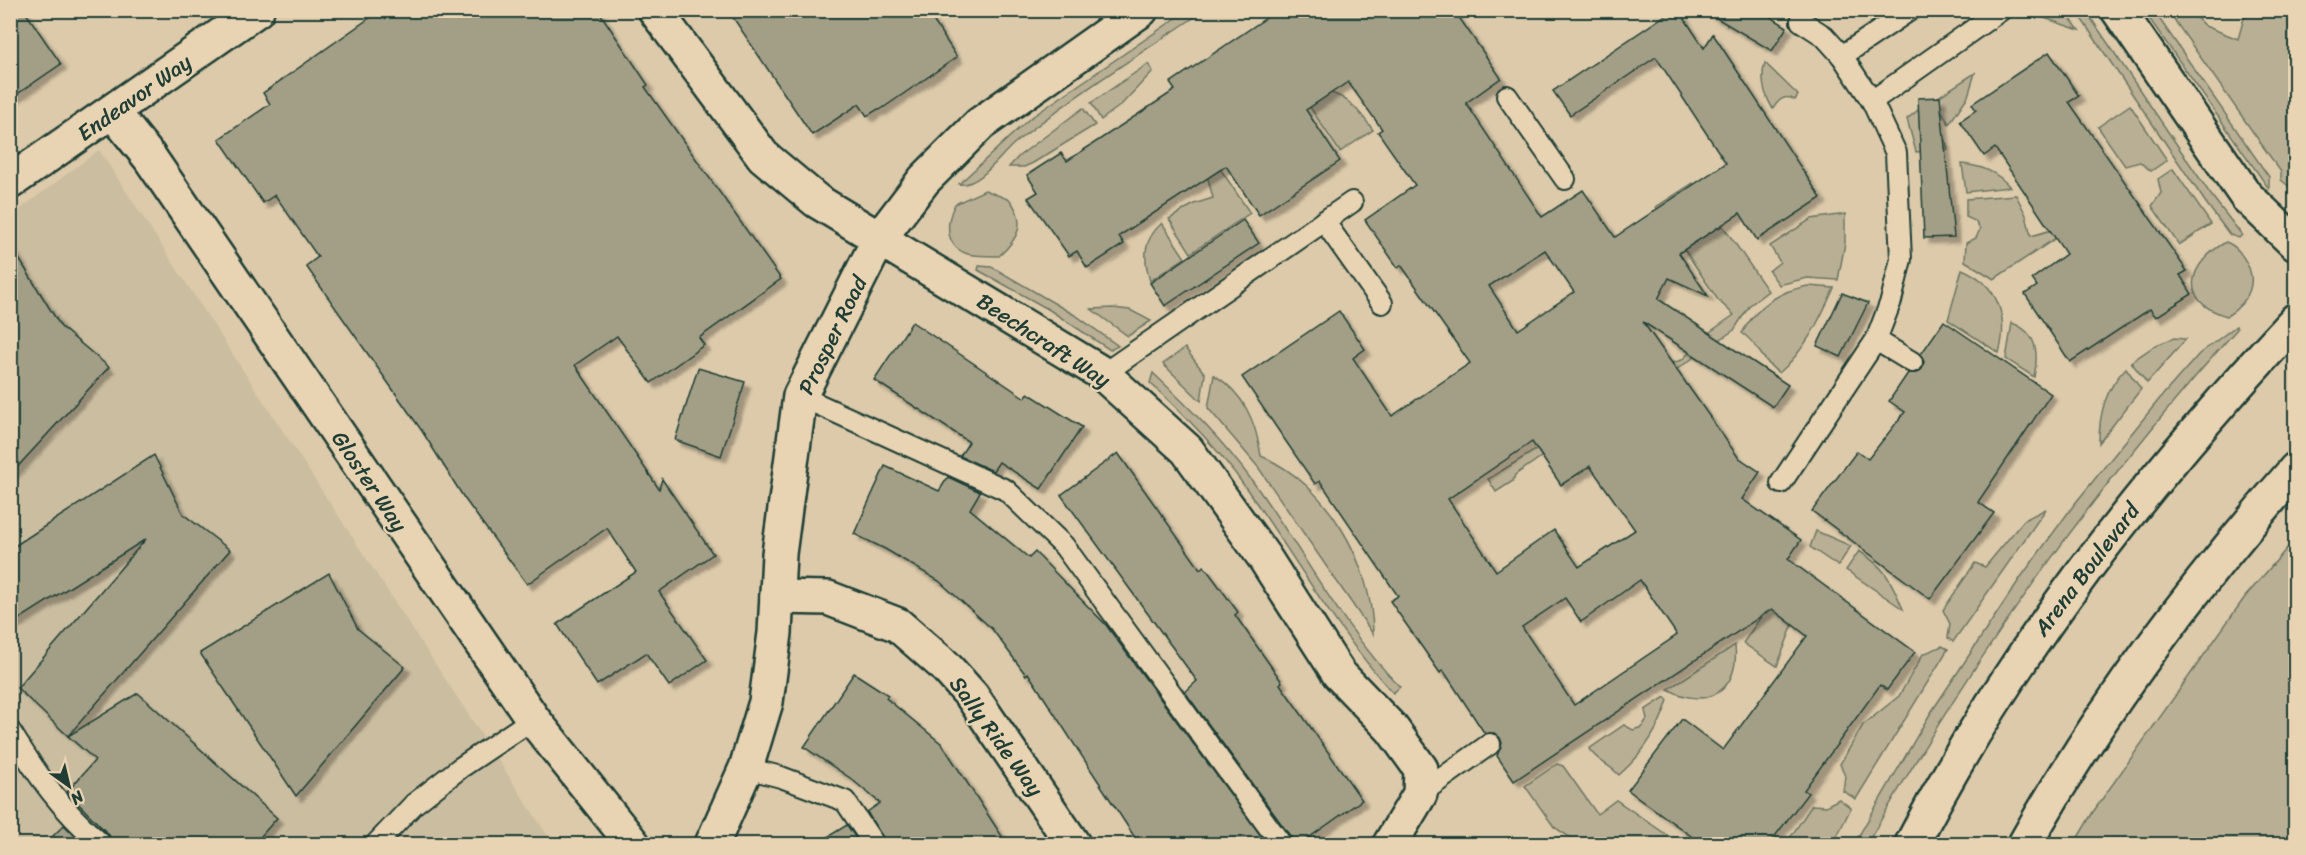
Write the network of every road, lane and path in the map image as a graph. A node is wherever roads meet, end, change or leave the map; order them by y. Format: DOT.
graph roads {
  1 [pos="257,10"];
  2 [pos="656,10"];
  3 [pos="1141,10"];
  4 [pos="1910,10"];
  5 [pos="2001,10"];
  6 [pos="2118,10"];
  7 [pos="1801,21"];
  8 [pos="1842,56"];
  9 [pos="1507,96"];
  10 [pos="1872,101"];
  11 [pos="113,112"];
  12 [pos="1565,179"];
  13 [pos="10,182"];
  14 [pos="1352,202"];
  15 [pos="1324,221"];
  16 [pos="879,239"];
  17 [pos="2295,244"];
  18 [pos="1382,303"];
  19 [pos="2295,320"];
  20 [pos="1876,340"];
  21 [pos="1912,363"];
  22 [pos="1103,374"];
  23 [pos="800,396"];
  24 [pos="2295,469"];
  25 [pos="1781,483"];
  26 [pos="777,597"];
  27 [pos="533,719"];
  28 [pos="10,731"];
  29 [pos="1490,744"];
  30 [pos="746,768"];
  31 [pos="1420,794"];
  32 [pos="101,844"];
  33 [pos="376,844"];
  34 [pos="633,844"];
  35 [pos="712,844"];
  36 [pos="874,844"];
  37 [pos="1073,844"];
  38 [pos="1281,844"];
  39 [pos="1390,844"];
  40 [pos="1912,844"];
  41 [pos="2025,844"];
  1 -- 11 [label="street, Endeavor Way"];
  2 -- 16 [label="street, Beechcraft Way"];
  3 -- 16 [label="street, Prosper Road"];
  4 -- 8 [label="lane"];
  5 -- 10 [label="lane"];
  6 -- 17 [label="street"];
  7 -- 8 [label="lane"];
  8 -- 10 [label="lane"];
  9 -- 12 [label="lane"];
  10 -- 20 [label="lane"];
  11 -- 13 [label="street, Endeavor Way"];
  11 -- 27 [label="street, Gloster Way"];
  14 -- 15 [label="lane"];
  15 -- 18 [label="lane"];
  15 -- 22 [label="lane"];
  16 -- 22 [label="street, Beechcraft Way"];
  16 -- 23 [label="street, Prosper Road"];
  19 -- 40 [label="street, Arena Boulevard"];
  20 -- 21 [label="lane"];
  20 -- 25 [label="lane"];
  22 -- 31 [label="street, Beechcraft Way"];
  23 -- 26 [label="street, Prosper Road"];
  23 -- 38 [label="lane"];
  24 -- 41 [label="street"];
  26 -- 30 [label="street, Prosper Road"];
  26 -- 37 [label="street, Sally Ride Way"];
  27 -- 33 [label="lane"];
  27 -- 34 [label="street, Gloster Way"];
  28 -- 32 [label="lane"];
  29 -- 31 [label="lane"];
  30 -- 35 [label="street, Prosper Road"];
  30 -- 36 [label="lane"];
  31 -- 39 [label="street"];
}
